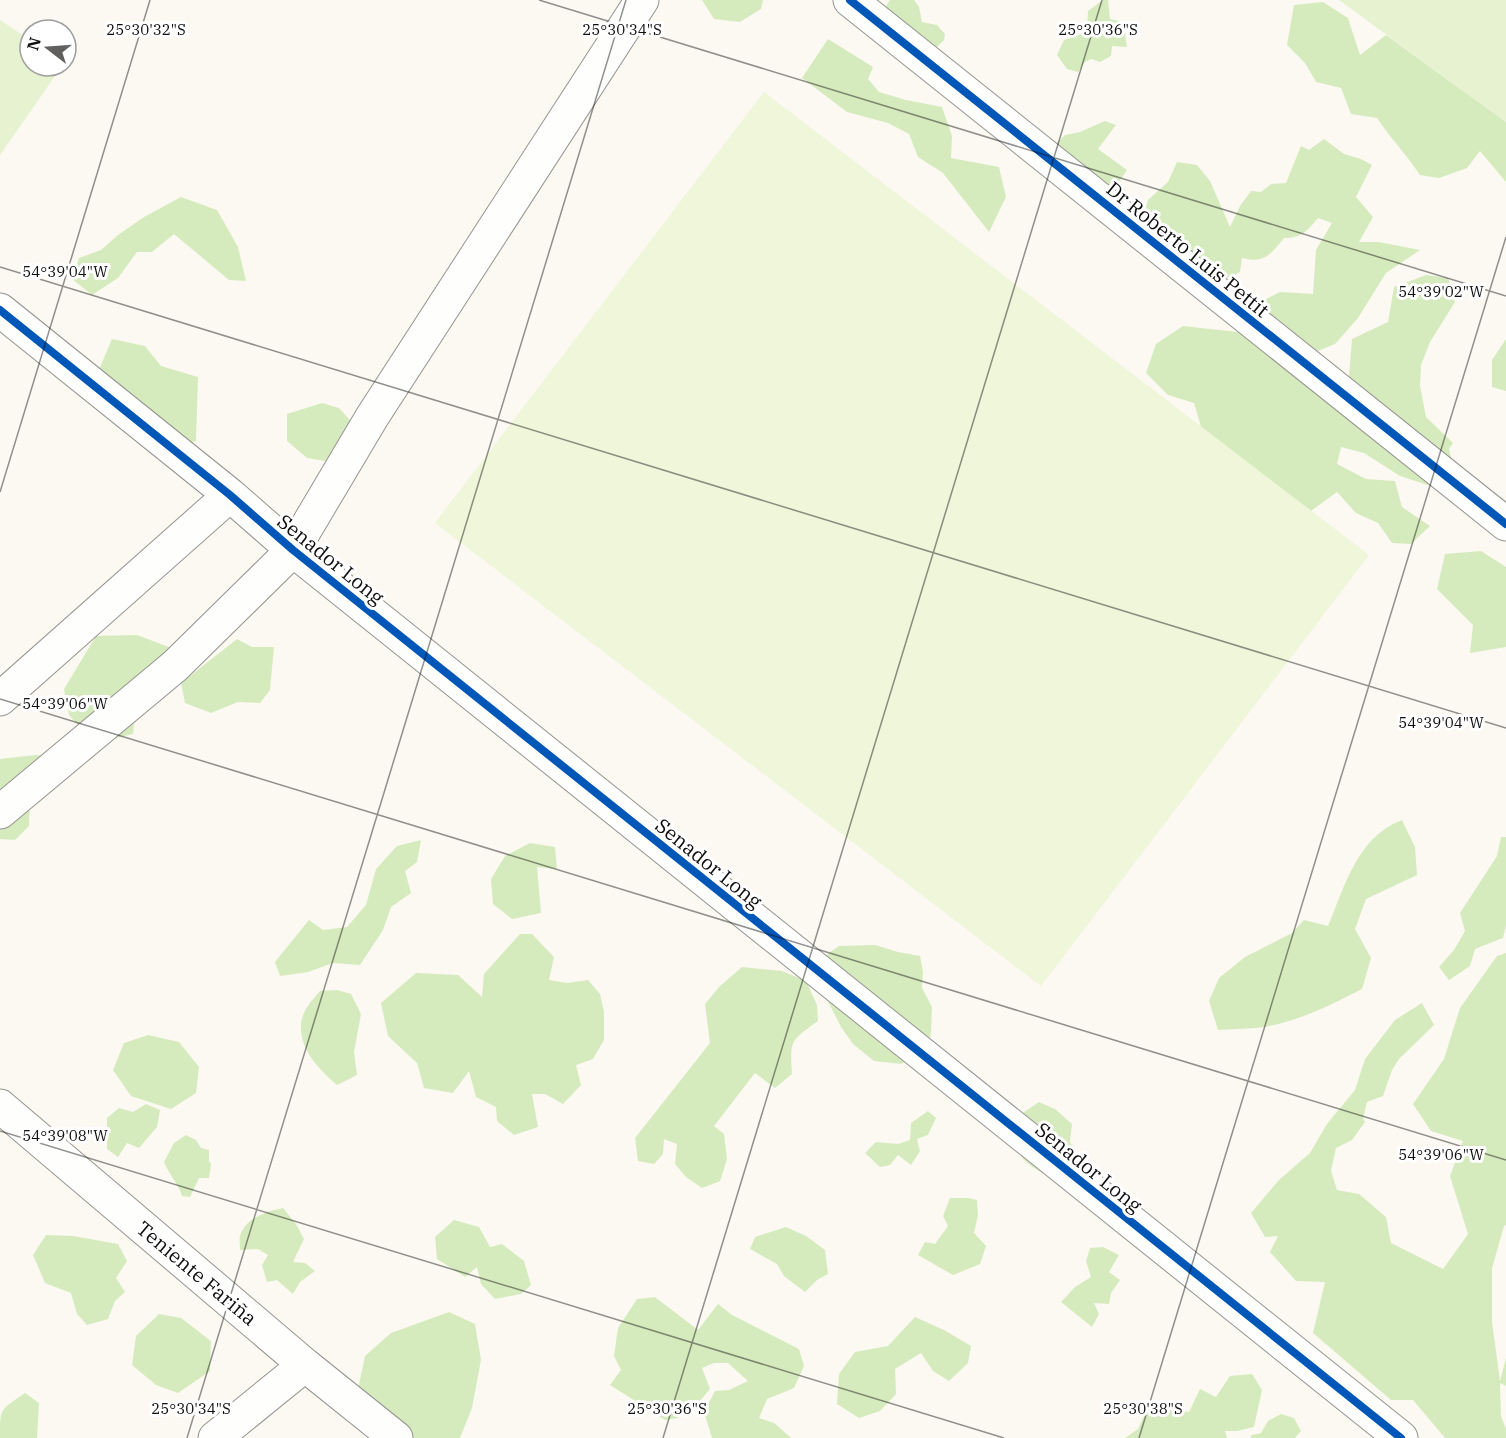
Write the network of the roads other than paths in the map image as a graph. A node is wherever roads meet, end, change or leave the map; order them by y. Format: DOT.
graph roads {
  1 [pos="642,0"];
  2 [pos="850,0"];
  3 [pos="0,310"];
  4 [pos="230,495"];
  5 [pos="1506,524"];
  6 [pos="292,550"];
  7 [pos="0,699"];
  8 [pos="0,812"];
  9 [pos="0,1106"];
  10 [pos="305,1365"];
  11 [pos="215,1438"];
  12 [pos="396,1438"];
  13 [pos="1401,1438"];
  1 -- 6 [label="street"];
  2 -- 5 [label="street, Dr Roberto Luis Pettit"];
  3 -- 4 [label="street, Senador Long"];
  4 -- 6 [label="street, Senador Long"];
  4 -- 7 [label="street"];
  6 -- 8 [label="street"];
  6 -- 13 [label="street, Senador Long"];
  9 -- 10 [label="street, Teniente Fariña"];
  10 -- 11 [label="street"];
  10 -- 12 [label="street, Teniente Fariña"];
}
